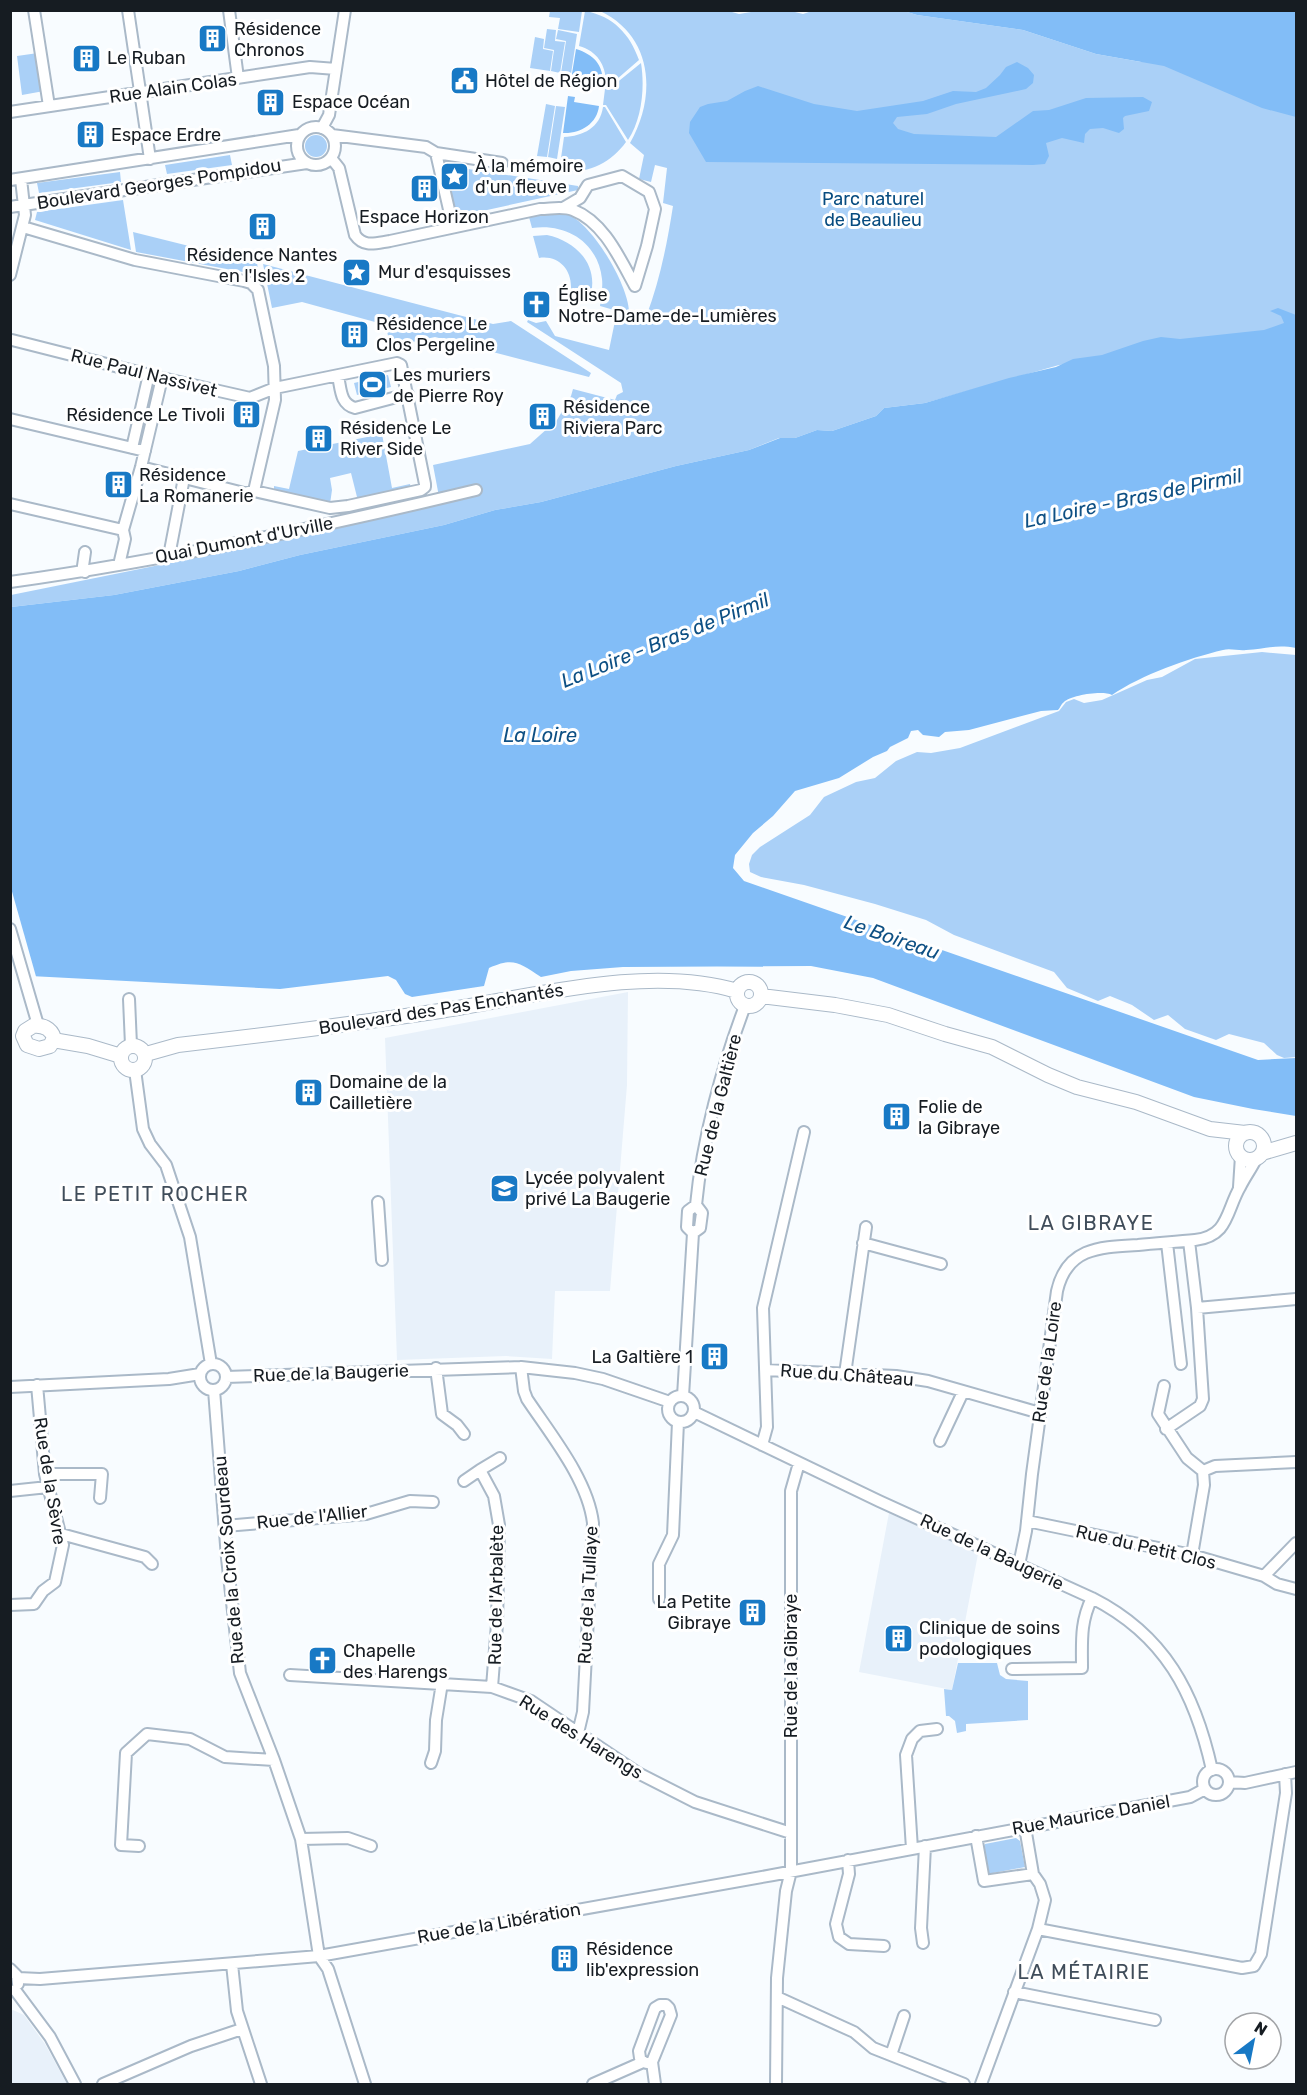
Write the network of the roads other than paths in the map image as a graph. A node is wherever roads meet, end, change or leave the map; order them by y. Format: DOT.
graph roads {
  1 [pos="34,10"];
  2 [pos="128,10"];
  3 [pos="229,10"];
  4 [pos="345,10"];
  5 [pos="336,69"];
  6 [pos="238,78"];
  7 [pos="141,92"];
  8 [pos="49,106"];
  9 [pos="10,112"];
  10 [pos="322,128"];
  11 [pos="299,135"];
  12 [pos="332,135"];
  13 [pos="436,153"];
  14 [pos="331,158"];
  15 [pos="150,159"];
  16 [pos="307,163"];
  17 [pos="502,163"];
  18 [pos="16,179"];
  19 [pos="24,205"];
  20 [pos="10,207"];
  21 [pos="563,208"];
  22 [pos="23,227"];
  23 [pos="453,227"];
  24 [pos="10,275"];
  25 [pos="11,339"];
  26 [pos="149,374"];
  27 [pos="338,376"];
  28 [pos="162,378"];
  29 [pos="275,388"];
  30 [pos="408,394"];
  31 [pos="10,419"];
  32 [pos="132,448"];
  33 [pos="145,451"];
  34 [pos="141,468"];
  35 [pos="183,483"];
  36 [pos="476,490"];
  37 [pos="254,491"];
  38 [pos="10,504"];
  39 [pos="123,530"];
  40 [pos="86,552"];
  41 [pos="169,556"];
  42 [pos="119,565"];
  43 [pos="85,572"];
  44 [pos="10,582"];
  45 [pos="10,929"];
  46 [pos="737,991"];
  47 [pos="761,996"];
  48 [pos="129,999"];
  49 [pos="745,1006"];
  50 [pos="37,1021"];
  51 [pos="17,1035"];
  52 [pos="53,1040"];
  53 [pos="131,1045"];
  54 [pos="146,1054"];
  55 [pos="121,1056"];
  56 [pos="135,1070"];
  57 [pos="1210,1129"];
  58 [pos="804,1132"];
  59 [pos="1245,1134"];
  60 [pos="1261,1138"];
  61 [pos="1296,1143"];
  62 [pos="1238,1152"];
  63 [pos="1259,1156"];
  64 [pos="1239,1187"];
  65 [pos="378,1202"];
  66 [pos="866,1227"];
  67 [pos="1189,1241"];
  68 [pos="1167,1242"];
  69 [pos="863,1244"];
  70 [pos="382,1260"];
  71 [pos="940,1264"];
  72 [pos="1296,1299"];
  73 [pos="1197,1308"];
  74 [pos="211,1364"];
  75 [pos="1181,1364"];
  76 [pos="521,1366"];
  77 [pos="436,1368"];
  78 [pos="765,1370"];
  79 [pos="845,1374"];
  80 [pos="200,1377"];
  81 [pos="226,1377"];
  82 [pos="37,1385"];
  83 [pos="1164,1386"];
  84 [pos="10,1387"];
  85 [pos="214,1390"];
  86 [pos="963,1392"];
  87 [pos="682,1396"];
  88 [pos="670,1402"];
  89 [pos="694,1412"];
  90 [pos="1040,1413"];
  91 [pos="678,1422"];
  92 [pos="1166,1429"];
  93 [pos="464,1434"];
  94 [pos="940,1441"];
  95 [pos="762,1445"];
  96 [pos="500,1458"];
  97 [pos="1296,1462"];
  98 [pos="799,1463"];
  99 [pos="480,1470"];
  100 [pos="1203,1471"];
  101 [pos="45,1474"];
  102 [pos="464,1481"];
  103 [pos="48,1487"];
  104 [pos="10,1491"];
  105 [pos="100,1498"];
  106 [pos="433,1502"];
  107 [pos="1027,1521"];
  108 [pos="225,1526"];
  109 [pos="61,1534"];
  110 [pos="1296,1544"];
  111 [pos="1192,1555"];
  112 [pos="152,1564"];
  113 [pos="1019,1565"];
  114 [pos="1264,1576"];
  115 [pos="1296,1589"];
  116 [pos="1092,1598"];
  117 [pos="658,1599"];
  118 [pos="10,1605"];
  119 [pos="1012,1669"];
  120 [pos="290,1676"];
  121 [pos="442,1683"];
  122 [pos="492,1687"];
  123 [pos="937,1729"];
  124 [pos="578,1733"];
  125 [pos="274,1760"];
  126 [pos="431,1763"];
  127 [pos="1212,1770"];
  128 [pos="1291,1773"];
  129 [pos="1229,1782"];
  130 [pos="1205,1789"];
  131 [pos="1025,1827"];
  132 [pos="791,1833"];
  133 [pos="976,1836"];
  134 [pos="301,1839"];
  135 [pos="139,1846"];
  136 [pos="371,1846"];
  137 [pos="926,1846"];
  138 [pos="912,1849"];
  139 [pos="848,1860"];
  140 [pos="791,1871"];
  141 [pos="1033,1874"];
  142 [pos="1038,1929"];
  143 [pos="923,1943"];
  144 [pos="885,1946"];
  145 [pos="319,1956"];
  146 [pos="232,1964"];
  147 [pos="10,1969"];
  148 [pos="18,1978"];
  149 [pos="13,1992"];
  150 [pos="1014,1992"];
  151 [pos="777,1997"];
  152 [pos="904,2016"];
  153 [pos="1155,2020"];
  154 [pos="242,2029"];
  155 [pos="891,2055"];
  156 [pos="648,2062"];
  157 [pos="75,2085"];
  158 [pos="103,2085"];
  159 [pos="261,2085"];
  160 [pos="365,2085"];
  161 [pos="593,2085"];
  162 [pos="655,2085"];
  163 [pos="776,2085"];
  164 [pos="964,2085"];
  165 [pos="981,2085"];
  1 -- 8 [label="street"];
  2 -- 7 [label="street"];
  3 -- 6 [label="street"];
  4 -- 5 [label="street"];
  5 -- 6 [label="street, Rue Alain Colas"];
  5 -- 10 [label="street"];
  6 -- 7 [label="street, Rue Alain Colas"];
  7 -- 8 [label="street, Rue Alain Colas"];
  7 -- 15 [label="street"];
  8 -- 9 [label="street, Rue Alain Colas"];
  10 -- 11 [label="street"];
  10 -- 12 [label="street"];
  11 -- 15 [label="street, Boulevard Georges Pompidou"];
  11 -- 16 [label="street"];
  12 -- 13 [label="street"];
  12 -- 14 [label="street"];
  13 -- 17 [label="street"];
  13 -- 23 [label="street"];
  14 -- 16 [label="street"];
  14 -- 23 [label="street"];
  15 -- 18 [label="street, Boulevard Georges Pompidou"];
  16 -- 19 [label="street, Boulevard Georges Pompidou"];
  18 -- 19 [label="street"];
  19 -- 20 [label="street, Boulevard Georges Pompidou"];
  19 -- 22 [label="street"];
  21 -- 21 [label="street"];
  21 -- 23 [label="street"];
  22 -- 24 [label="street"];
  22 -- 29 [label="street"];
  25 -- 26 [label="street, Rue Paul Nassivet"];
  26 -- 28 [label="street, Rue Paul Nassivet"];
  26 -- 32 [label="street"];
  27 -- 29 [label="street, Rue Paul Nassivet"];
  27 -- 30 [label="street"];
  27 -- 30 [label="street, Rue Paul Nassivet"];
  28 -- 29 [label="street, Rue Paul Nassivet"];
  28 -- 33 [label="street"];
  29 -- 37 [label="street"];
  30 -- 37 [label="street, Quai Dumont d'Urville"];
  31 -- 32 [label="street"];
  32 -- 33 [label="street"];
  33 -- 34 [label="street"];
  34 -- 37 [label="street, Quai Dumont d'Urville"];
  34 -- 39 [label="street"];
  35 -- 41 [label="street"];
  36 -- 41 [label="street, Quai Dumont d'Urville"];
  38 -- 39 [label="street"];
  39 -- 42 [label="street"];
  40 -- 43 [label="street"];
  41 -- 42 [label="street, Quai Dumont d'Urville"];
  42 -- 43 [label="street, Quai Dumont d'Urville"];
  43 -- 44 [label="street, Quai Dumont d'Urville"];
  45 -- 50 [label="street"];
  46 -- 47 [label="main road"];
  46 -- 49 [label="main road"];
  46 -- 54 [label="main road, Boulevard des Pas Enchantés"];
  47 -- 49 [label="main road"];
  47 -- 57 [label="main road"];
  48 -- 53 [label="street"];
  49 -- 87 [label="street, Rue de la Galtière"];
  50 -- 51 [label="main road"];
  50 -- 52 [label="main road"];
  51 -- 52 [label="main road"];
  52 -- 55 [label="main road"];
  53 -- 54 [label="main road"];
  53 -- 55 [label="main road"];
  54 -- 56 [label="main road"];
  55 -- 56 [label="main road"];
  56 -- 74 [label="street"];
  57 -- 59 [label="main road"];
  57 -- 62 [label="main road"];
  58 -- 78 [label="street"];
  59 -- 60 [label="main road"];
  59 -- 62 [label="main road"];
  60 -- 61 [label="main road"];
  60 -- 63 [label="main road"];
  61 -- 63 [label="main road"];
  62 -- 63 [label="main road"];
  62 -- 64 [label="street, Rue de la Loire"];
  63 -- 64 [label="street, Rue de la Loire"];
  64 -- 67 [label="street, Rue de la Loire"];
  65 -- 70 [label="street"];
  66 -- 69 [label="street"];
  67 -- 68 [label="street, Rue de la Loire"];
  67 -- 73 [label="street"];
  68 -- 75 [label="street"];
  68 -- 90 [label="street, Rue de la Loire"];
  69 -- 71 [label="street"];
  69 -- 79 [label="street"];
  72 -- 73 [label="street"];
  73 -- 92 [label="street"];
  74 -- 80 [label="street"];
  74 -- 81 [label="street"];
  76 -- 77 [label="street, Rue de la Baugerie"];
  76 -- 88 [label="street, Rue de la Baugerie"];
  76 -- 124 [label="street, Rue de la Tullaye"];
  77 -- 81 [label="street, Rue de la Baugerie"];
  77 -- 93 [label="street"];
  78 -- 79 [label="street, Rue du Château"];
  78 -- 95 [label="street"];
  79 -- 86 [label="street, Rue du Château"];
  80 -- 82 [label="street"];
  80 -- 85 [label="street"];
  81 -- 85 [label="street"];
  82 -- 84 [label="street"];
  82 -- 101 [label="street, Rue de la Sèvre"];
  83 -- 92 [label="street"];
  85 -- 108 [label="street, Rue de la Croix Sourdeau"];
  86 -- 90 [label="street, Rue du Château"];
  86 -- 94 [label="street"];
  87 -- 88 [label="street"];
  87 -- 89 [label="street"];
  88 -- 91 [label="street"];
  89 -- 91 [label="street"];
  89 -- 95 [label="street, Rue de la Baugerie"];
  90 -- 107 [label="street, Rue de la Loire"];
  91 -- 117 [label="street"];
  92 -- 100 [label="street"];
  95 -- 98 [label="street, Rue de la Baugerie"];
  96 -- 99 [label="street"];
  97 -- 100 [label="street"];
  98 -- 113 [label="street, Rue de la Baugerie"];
  98 -- 132 [label="street, Rue de la Gibraye"];
  99 -- 102 [label="street"];
  99 -- 122 [label="street, Rue de l'Arbalète"];
  100 -- 111 [label="street"];
  101 -- 103 [label="street, Rue de la Sèvre"];
  101 -- 105 [label="street"];
  103 -- 104 [label="street"];
  103 -- 109 [label="street, Rue de la Sèvre"];
  106 -- 108 [label="street, Rue de l'Allier"];
  107 -- 111 [label="street, Rue du Petit Clos"];
  107 -- 113 [label="street, Rue de la Loire"];
  108 -- 125 [label="street, Rue de la Croix Sourdeau"];
  109 -- 112 [label="street"];
  109 -- 118 [label="street, Rue de la Sèvre"];
  110 -- 114 [label="street"];
  111 -- 114 [label="street, Rue du Petit Clos"];
  113 -- 116 [label="street, Rue de la Baugerie"];
  114 -- 115 [label="street, Rue du Petit Clos"];
  116 -- 119 [label="street"];
  116 -- 127 [label="street, Rue de la Baugerie"];
  120 -- 121 [label="street, Rue des Harengs"];
  121 -- 122 [label="street, Rue des Harengs"];
  121 -- 126 [label="street"];
  122 -- 124 [label="street, Rue des Harengs"];
  123 -- 138 [label="street"];
  124 -- 132 [label="street, Rue des Harengs"];
  125 -- 134 [label="street, Rue de la Croix Sourdeau"];
  125 -- 135 [label="street"];
  127 -- 129 [label="street"];
  127 -- 130 [label="street"];
  128 -- 129 [label="street"];
  128 -- 142 [label="street"];
  129 -- 130 [label="street"];
  130 -- 131 [label="street, Rue Maurice Daniel"];
  131 -- 133 [label="street, Rue Maurice Daniel"];
  131 -- 141 [label="street"];
  132 -- 140 [label="street, Rue de la Gibraye"];
  133 -- 137 [label="street, Rue de la Libération"];
  133 -- 141 [label="street"];
  134 -- 136 [label="street"];
  134 -- 145 [label="street, Rue de la Croix Sourdeau"];
  137 -- 138 [label="street, Rue de la Libération"];
  137 -- 143 [label="street"];
  138 -- 139 [label="street, Rue de la Libération"];
  139 -- 140 [label="street, Rue de la Libération"];
  139 -- 144 [label="street"];
  140 -- 145 [label="street, Rue de la Libération"];
  140 -- 151 [label="street, Rue de la Gibraye"];
  141 -- 142 [label="street"];
  142 -- 150 [label="street"];
  145 -- 146 [label="street, Rue de la Libération"];
  145 -- 160 [label="street, Rue de la Croix Sourdeau"];
  146 -- 148 [label="street, Rue de la Libération"];
  146 -- 154 [label="street"];
  147 -- 148 [label="street"];
  148 -- 149 [label="street"];
  149 -- 157 [label="street"];
  150 -- 153 [label="street"];
  150 -- 165 [label="street"];
  151 -- 155 [label="street"];
  151 -- 163 [label="street, Rue de la Gibraye"];
  152 -- 155 [label="street"];
  154 -- 158 [label="street"];
  154 -- 159 [label="street"];
  155 -- 164 [label="street"];
  156 -- 156 [label="street"];
  156 -- 161 [label="street"];
  156 -- 162 [label="street"];
}
